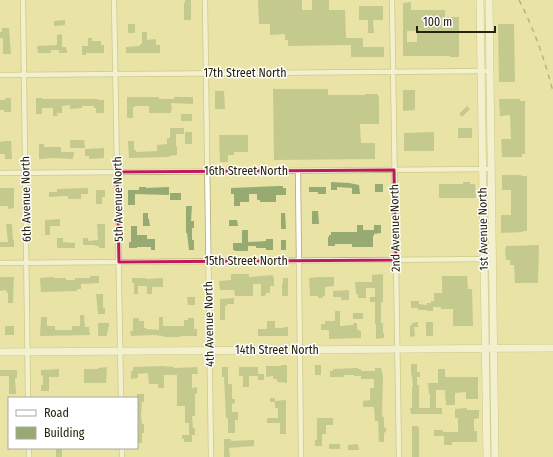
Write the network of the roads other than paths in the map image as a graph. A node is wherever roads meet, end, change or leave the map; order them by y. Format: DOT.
graph roads {
  1 [pos="23,0"];
  2 [pos="114,0"];
  3 [pos="204,0"];
  4 [pos="392,0"];
  5 [pos="480,0"];
  6 [pos="489,0"];
  7 [pos="393,72"];
  8 [pos="481,72"];
  9 [pos="490,72"];
  10 [pos="116,74"];
  11 [pos="206,74"];
  12 [pos="0,75"];
  13 [pos="24,75"];
  14 [pos="491,169"];
  15 [pos="394,170"];
  16 [pos="482,170"];
  17 [pos="298,171"];
  18 [pos="117,172"];
  19 [pos="207,172"];
  20 [pos="0,173"];
  21 [pos="25,173"];
  22 [pos="396,260"];
  23 [pos="483,260"];
  24 [pos="492,260"];
  25 [pos="299,261"];
  26 [pos="119,262"];
  27 [pos="208,262"];
  28 [pos="0,263"];
  29 [pos="27,263"];
  30 [pos="553,348"];
  31 [pos="489,349"];
  32 [pos="300,350"];
  33 [pos="397,350"];
  34 [pos="120,351"];
  35 [pos="210,351"];
  36 [pos="0,352"];
  37 [pos="28,352"];
  38 [pos="28,397"];
  39 [pos="121,397"];
  40 [pos="211,457"];
  41 [pos="301,457"];
  42 [pos="399,457"];
  43 [pos="487,457"];
  44 [pos="495,457"];
  1 -- 13 [label="street, 6th Avenue North"];
  2 -- 10 [label="street, 5th Avenue North"];
  3 -- 11 [label="street, 4th Avenue North"];
  4 -- 7 [label="street, 2nd Avenue North"];
  5 -- 8 [label="main road, 1st Avenue North"];
  6 -- 9 [label="main road, 1st Avenue North"];
  7 -- 8 [label="street, 17th Street North"];
  7 -- 11 [label="street, 17th Street North"];
  7 -- 15 [label="street, 2nd Avenue North"];
  8 -- 9 [label="street, 17th Street North"];
  8 -- 16 [label="main road, 1st Avenue North"];
  9 -- 14 [label="main road, 1st Avenue North"];
  10 -- 11 [label="street, 17th Street North"];
  10 -- 13 [label="street, 17th Street North"];
  10 -- 18 [label="street, 5th Avenue North"];
  11 -- 19 [label="street, 4th Avenue North"];
  12 -- 13 [label="street, 17th Street North"];
  13 -- 21 [label="street, 6th Avenue North"];
  14 -- 16 [label="street, 16th Street North"];
  14 -- 24 [label="main road, 1st Avenue North"];
  15 -- 16 [label="street, 16th Street North"];
  15 -- 17 [label="street, 16th Street North"];
  15 -- 22 [label="street, 2nd Avenue North"];
  16 -- 23 [label="main road, 1st Avenue North"];
  17 -- 19 [label="street, 16th Street North"];
  17 -- 25 [label="street"];
  18 -- 19 [label="street, 16th Street North"];
  18 -- 21 [label="street, 16th Street North"];
  18 -- 26 [label="street, 5th Avenue North"];
  19 -- 27 [label="street, 4th Avenue North"];
  20 -- 21 [label="street, 16th Street North"];
  21 -- 29 [label="street, 6th Avenue North"];
  22 -- 23 [label="street, 15th Street North"];
  22 -- 25 [label="street, 15th Street North"];
  22 -- 33 [label="street, 2nd Avenue North"];
  23 -- 24 [label="street, 15th Street North"];
  23 -- 31 [label="main road, 1st Avenue North"];
  24 -- 31 [label="main road, 1st Avenue North"];
  25 -- 27 [label="street, 15th Street North"];
  25 -- 32 [label="street"];
  26 -- 27 [label="street, 15th Street North"];
  26 -- 29 [label="street, 15th Street North"];
  26 -- 34 [label="street, 5th Avenue North"];
  27 -- 35 [label="street, 4th Avenue North"];
  28 -- 29 [label="street, 15th Street North"];
  29 -- 37 [label="street, 6th Avenue North"];
  30 -- 31 [label="main road, 14th Street North"];
  31 -- 33 [label="main road, 14th Street North"];
  31 -- 43 [label="main road, 1st Avenue North"];
  31 -- 44 [label="main road, 1st Avenue North"];
  32 -- 33 [label="main road, 14th Street North"];
  32 -- 35 [label="main road, 14th Street North"];
  32 -- 41 [label="street"];
  33 -- 42 [label="street, 2nd Avenue North"];
  34 -- 35 [label="main road, 14th Street North"];
  34 -- 37 [label="main road, 14th Street North"];
  34 -- 39 [label="street, 5th Avenue North"];
  35 -- 40 [label="street, 4th Avenue North"];
  36 -- 37 [label="main road, 14th Street North"];
  37 -- 38 [label="street, 6th Avenue North"];
}
